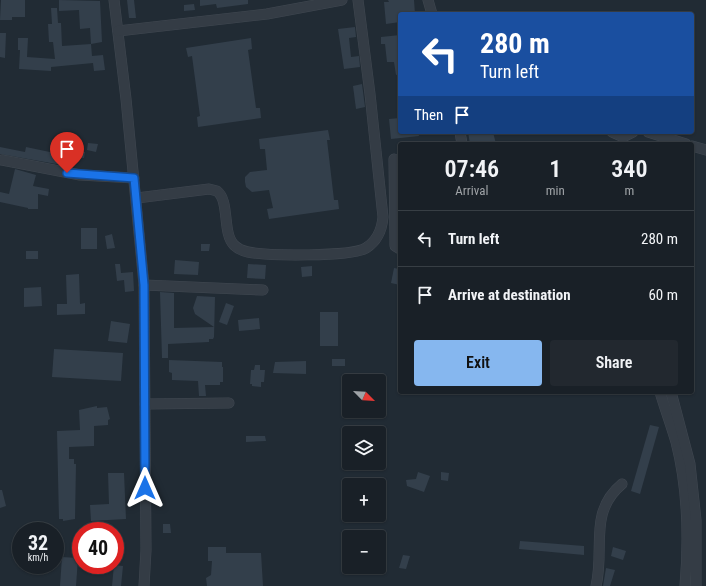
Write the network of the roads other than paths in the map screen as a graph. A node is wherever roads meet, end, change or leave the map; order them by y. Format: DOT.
graph roads {
  1 [pos="114,0"];
  2 [pos="342,0"];
  3 [pos="358,0"];
  4 [pos="428,0"];
  5 [pos="431,12"];
  6 [pos="118,31"];
  7 [pos="654,134"];
  8 [pos="680,142"];
  9 [pos="694,147"];
  10 [pos="706,150"];
  11 [pos="394,159"];
  12 [pos="2,160"];
  13 [pos="134,178"];
  14 [pos="137,198"];
  15 [pos="398,248"];
  16 [pos="144,285"];
  17 [pos="263,290"];
  18 [pos="661,394"];
  19 [pos="672,394"];
  20 [pos="229,403"];
  21 [pos="145,404"];
  22 [pos="622,484"];
  23 [pos="144,586"];
  24 [pos="596,586"];
  25 [pos="685,586"];
  26 [pos="696,586"];
  1 -- 6 [label="street"];
  2 -- 6 [label="street"];
  3 -- 14 [label="street"];
  4 -- 5 [label="street"];
  6 -- 13 [label="street"];
  7 -- 8 [label="street"];
  9 -- 10 [label="street"];
  11 -- 15 [label="street"];
  12 -- 13 [label="street"];
  13 -- 14 [label="street"];
  14 -- 16 [label="street"];
  16 -- 17 [label="street"];
  16 -- 21 [label="street"];
  18 -- 25 [label="street"];
  19 -- 26 [label="street"];
  20 -- 21 [label="street"];
  21 -- 23 [label="street"];
  22 -- 24 [label="street"];
}
